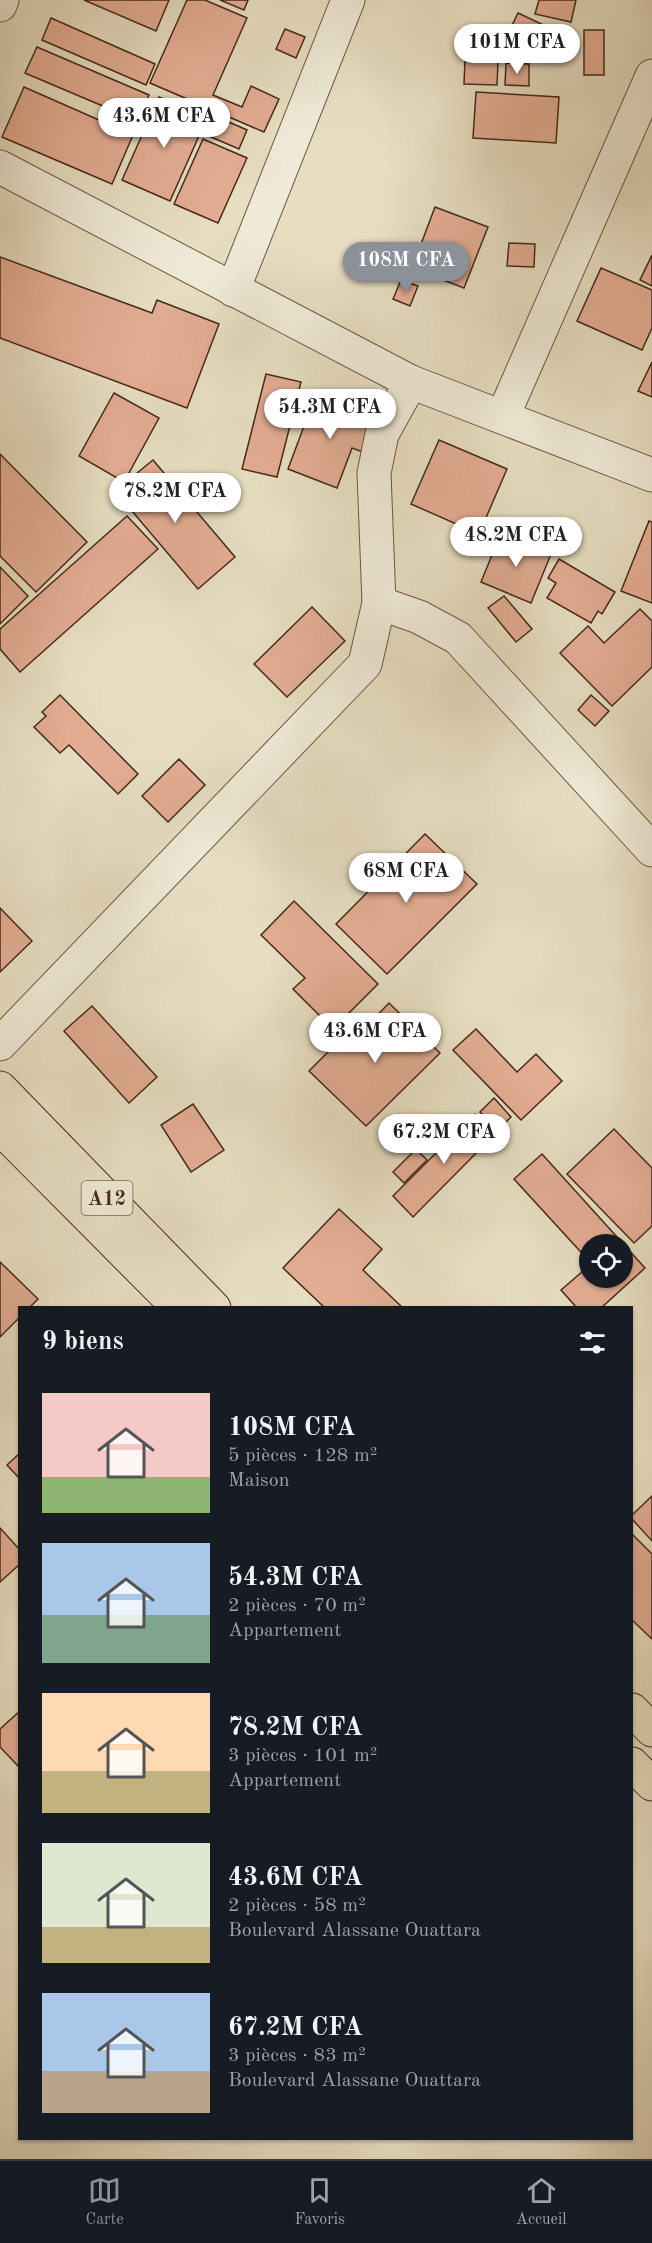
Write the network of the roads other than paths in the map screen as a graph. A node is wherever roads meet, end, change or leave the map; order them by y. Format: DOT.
graph roads {
  1 [pos="2,0"];
  2 [pos="348,0"];
  3 [pos="0,5"];
  4 [pos="652,76"];
  5 [pos="0,168"];
  6 [pos="233,290"];
  7 [pos="411,382"];
  8 [pos="502,416"];
  9 [pos="652,475"];
  10 [pos="379,603"];
  11 [pos="652,850"];
  12 [pos="0,1044"];
  13 [pos="0,1088"];
  14 [pos="0,1128"];
  15 [pos="178,1306"];
  16 [pos="212,1306"];
  17 [pos="633,1711"];
  18 [pos="652,1730"];
  19 [pos="633,1765"];
  20 [pos="652,1784"];
  1 -- 3 [label="street"];
  2 -- 6 [label="street"];
  4 -- 8 [label="street"];
  5 -- 6 [label="street"];
  6 -- 7 [label="street"];
  7 -- 8 [label="street"];
  7 -- 10 [label="street"];
  8 -- 9 [label="street"];
  10 -- 11 [label="street"];
  10 -- 12 [label="street"];
  13 -- 16 [label="main road, A12"];
  14 -- 15 [label="main road, A12"];
  17 -- 18 [label="main road"];
  19 -- 20 [label="main road"];
}
